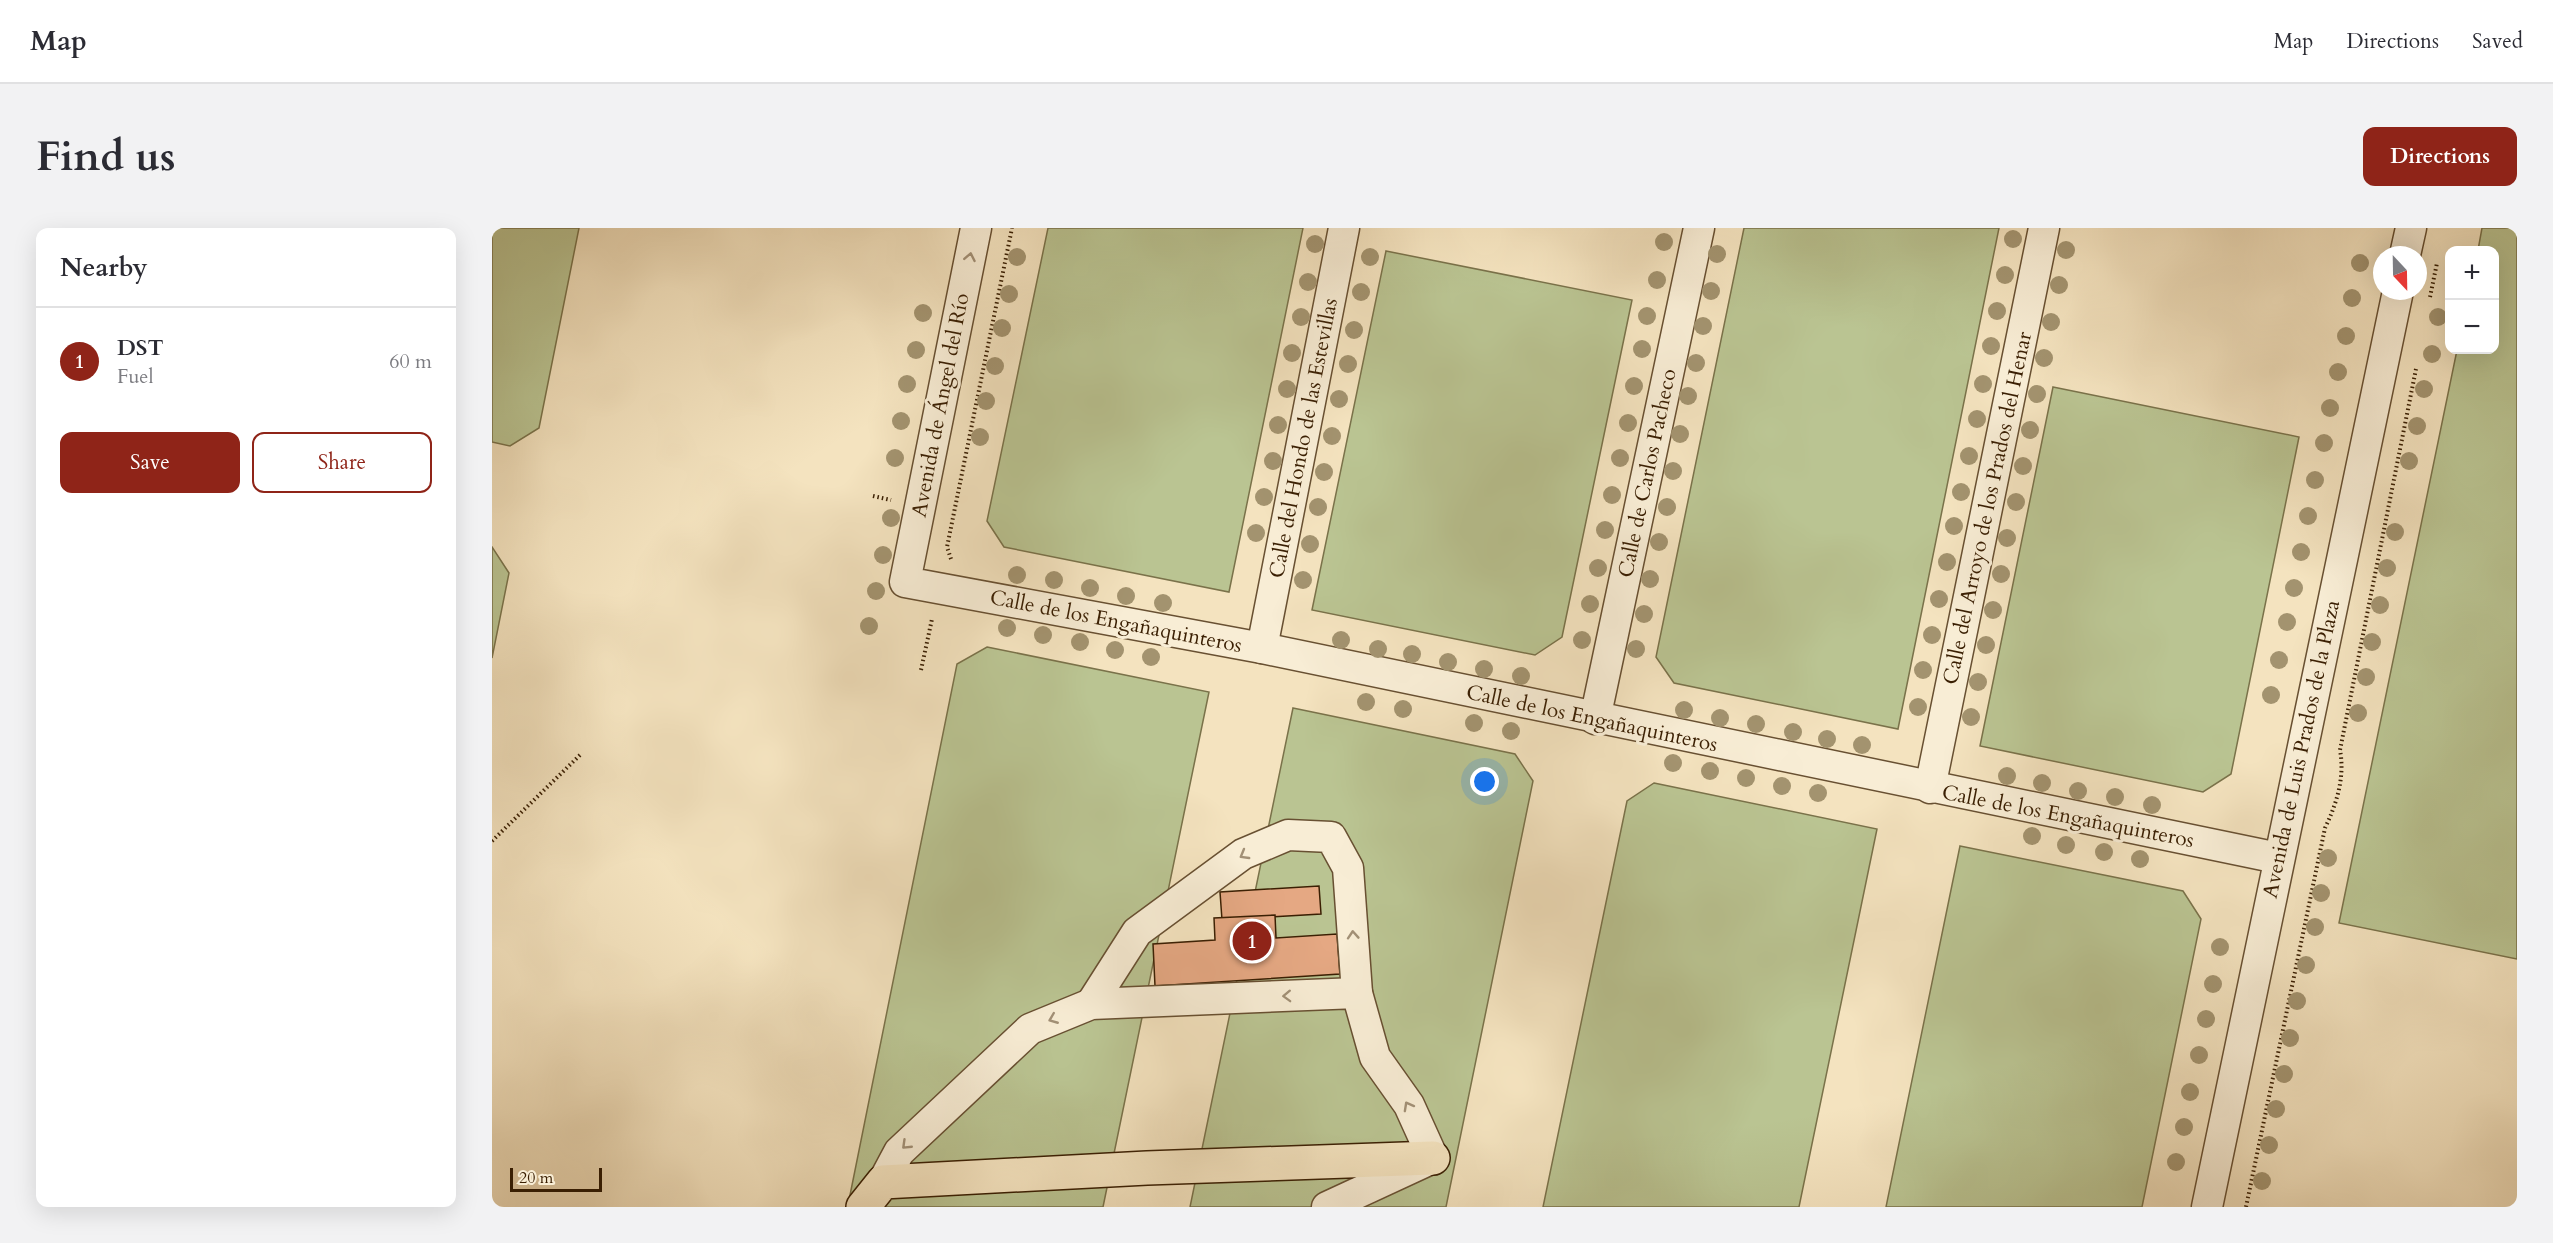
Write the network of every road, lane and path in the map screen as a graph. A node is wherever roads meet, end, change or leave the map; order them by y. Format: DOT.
graph roads {
  1 [pos="976,228"];
  2 [pos="1012,228"];
  3 [pos="1344,228"];
  4 [pos="1699,228"];
  5 [pos="2044,228"];
  6 [pos="2411,228"];
  7 [pos="2407,246"];
  8 [pos="2439,251"];
  9 [pos="2430,298"];
  10 [pos="2396,300"];
  11 [pos="2416,367"];
  12 [pos="905,582"];
  13 [pos="949,590"];
  14 [pos="1262,648"];
  15 [pos="921,670"];
  16 [pos="1595,719"];
  17 [pos="580,754"];
  18 [pos="1929,788"];
  19 [pos="492,841"];
  20 [pos="2278,858"];
  21 [pos="1357,993"];
  22 [pos="1091,1004"];
  23 [pos="1433,1158"];
  24 [pos="873,1195"];
  25 [pos="1327,1207"];
  26 [pos="2207,1207"];
  27 [pos="2246,1207"];
  12 -- 1 [label="street, Avenida de Ángel del Río, one-way"];
  2 -- 13 [label="path"];
  3 -- 14 [label="street, Calle del Hondo de las Estevillas"];
  4 -- 16 [label="street, Calle de Carlos Pacheco"];
  5 -- 18 [label="street, Calle del Arroyo de los Prados del Henar"];
  6 -- 7 [label="street"];
  8 -- 9 [label="path"];
  10 -- 20 [label="street, Avenida de Luis Prados de la Plaza"];
  11 -- 27 [label="path"];
  12 -- 13 [label="street, Calle de los Engañaquinteros"];
  13 -- 14 [label="street, Calle de los Engañaquinteros"];
  13 -- 15 [label="path"];
  14 -- 16 [label="street, Calle de los Engañaquinteros"];
  16 -- 18 [label="street, Calle de los Engañaquinteros"];
  17 -- 19 [label="path"];
  18 -- 20 [label="street, Calle de los Engañaquinteros"];
  20 -- 26 [label="street, Avenida de Luis Prados de la Plaza"];
  21 -- 22 [label="street, one-way"];
  21 -- 22 [label="street, one-way"];
  23 -- 21 [label="street, one-way"];
  22 -- 24 [label="street, one-way"];
  23 -- 24 [label="main road"];
  23 -- 25 [label="street"];
}
